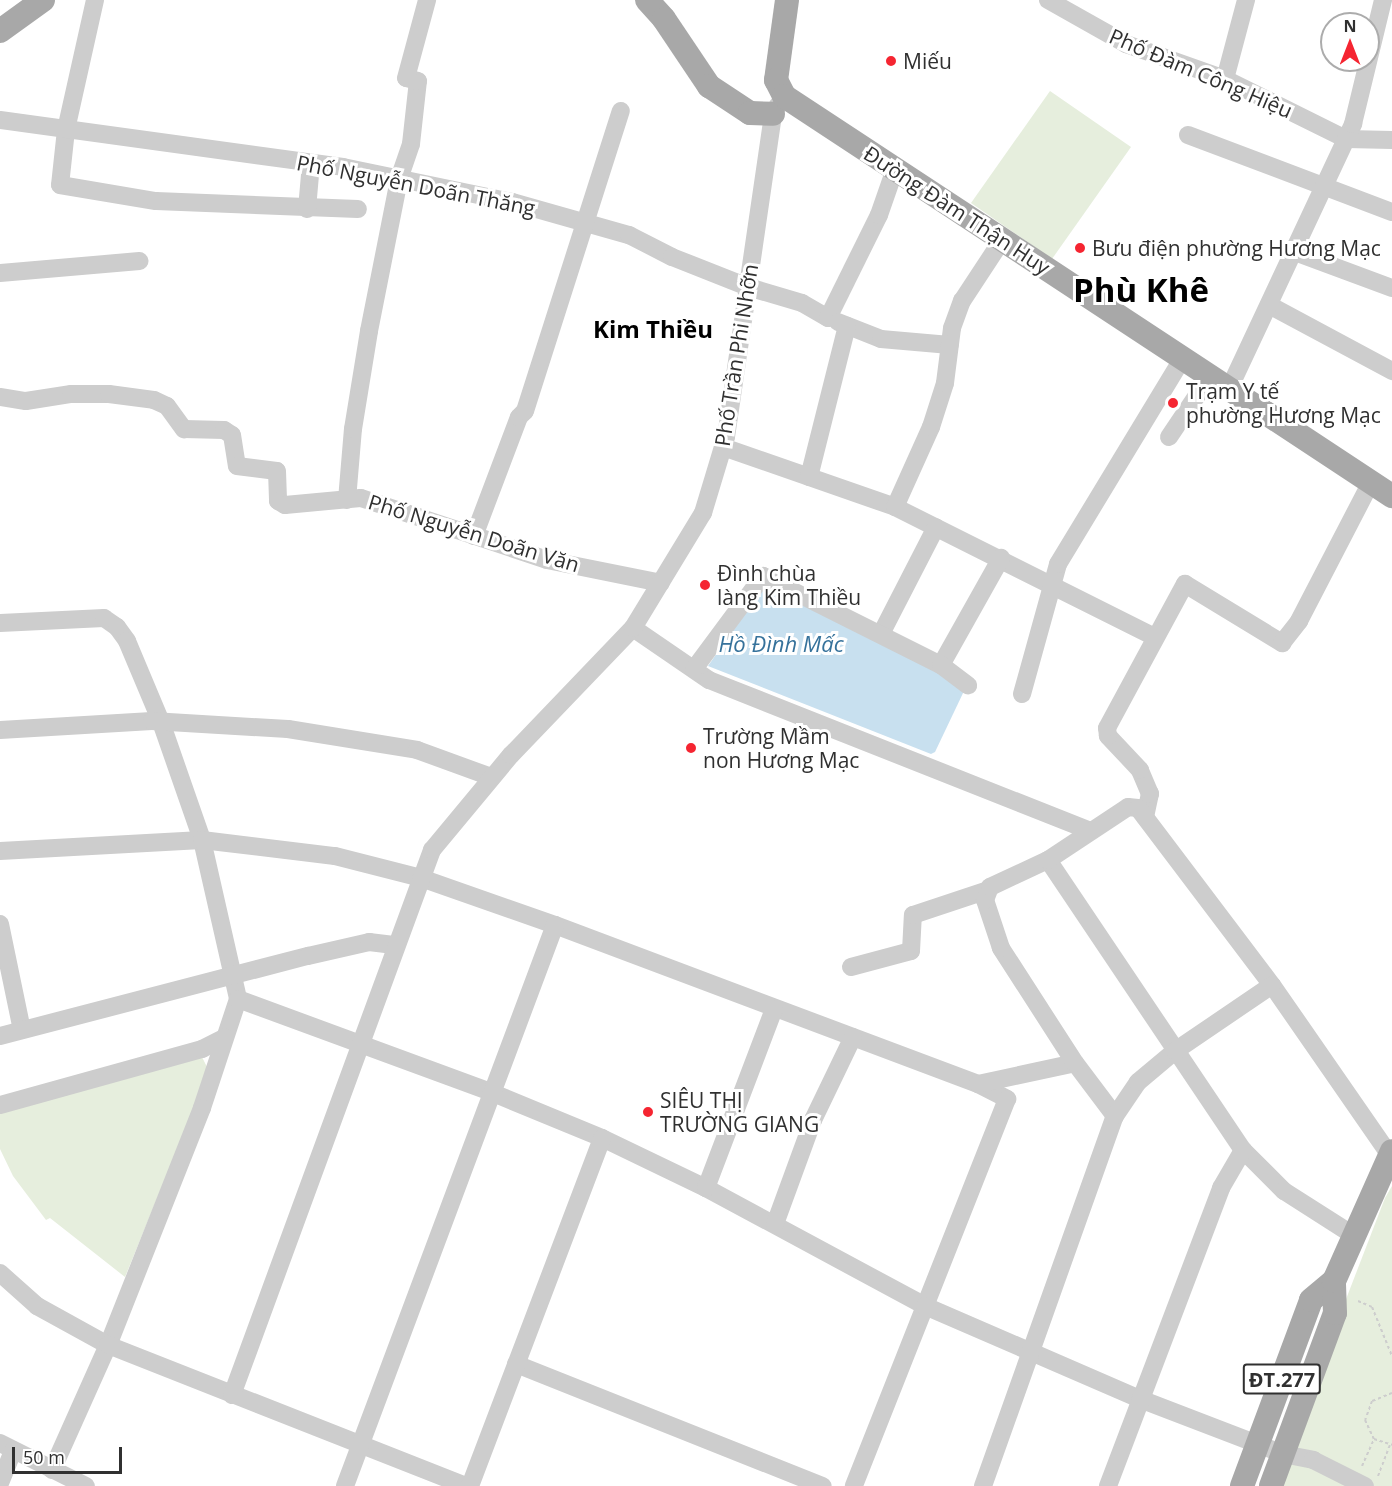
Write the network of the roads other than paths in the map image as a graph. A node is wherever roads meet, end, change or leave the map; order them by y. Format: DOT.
graph roads {
  1 [pos="44,0"];
  2 [pos="95,0"];
  3 [pos="427,0"];
  4 [pos="647,0"];
  5 [pos="787,0"];
  6 [pos="1048,0"];
  7 [pos="1246,0"];
  8 [pos="1383,0"];
  9 [pos="0,31"];
  10 [pos="1225,80"];
  11 [pos="778,105"];
  12 [pos="621,111"];
  13 [pos="0,120"];
  14 [pos="66,130"];
  15 [pos="1188,135"];
  16 [pos="1346,139"];
  17 [pos="1392,140"];
  18 [pos="311,164"];
  19 [pos="895,169"];
  20 [pos="399,179"];
  21 [pos="1325,187"];
  22 [pos="307,208"];
  23 [pos="358,208"];
  24 [pos="1392,212"];
  25 [pos="584,219"];
  26 [pos="1002,240"];
  27 [pos="1295,252"];
  28 [pos="139,261"];
  29 [pos="0,273"];
  30 [pos="748,287"];
  31 [pos="1392,288"];
  32 [pos="1269,305"];
  33 [pos="828,318"];
  34 [pos="847,326"];
  35 [pos="950,345"];
  36 [pos="1183,358"];
  37 [pos="1392,371"];
  38 [pos="1219,382"];
  39 [pos="0,397"];
  40 [pos="1169,437"];
  41 [pos="723,447"];
  42 [pos="809,477"];
  43 [pos="1371,482"];
  44 [pos="1392,496"];
  45 [pos="347,500"];
  46 [pos="895,507"];
  47 [pos="936,527"];
  48 [pos="474,536"];
  49 [pos="1001,558"];
  50 [pos="661,583"];
  51 [pos="1053,586"];
  52 [pos="0,623"];
  53 [pos="633,628"];
  54 [pos="881,634"];
  55 [pos="1155,637"];
  56 [pos="941,665"];
  57 [pos="694,669"];
  58 [pos="968,685"];
  59 [pos="1022,694"];
  60 [pos="161,722"];
  61 [pos="0,730"];
  62 [pos="491,777"];
  63 [pos="1145,817"];
  64 [pos="1090,831"];
  65 [pos="202,840"];
  66 [pos="0,851"];
  67 [pos="1048,860"];
  68 [pos="421,878"];
  69 [pos="985,891"];
  70 [pos="0,924"];
  71 [pos="555,925"];
  72 [pos="394,945"];
  73 [pos="851,967"];
  74 [pos="231,976"];
  75 [pos="1272,985"];
  76 [pos="238,999"];
  77 [pos="774,1009"];
  78 [pos="22,1030"];
  79 [pos="0,1036"];
  80 [pos="853,1037"];
  81 [pos="224,1038"];
  82 [pos="362,1046"];
  83 [pos="1175,1051"];
  84 [pos="1075,1063"];
  85 [pos="978,1084"];
  86 [pos="493,1093"];
  87 [pos="0,1105"];
  88 [pos="1115,1116"];
  89 [pos="602,1138"];
  90 [pos="1243,1150"];
  91 [pos="1391,1155"];
  92 [pos="706,1188"];
  93 [pos="775,1224"];
  94 [pos="1353,1235"];
  95 [pos="0,1273"];
  96 [pos="1334,1281"];
  97 [pos="925,1306"];
  98 [pos="108,1345"];
  99 [pos="1031,1353"];
  100 [pos="516,1364"];
  101 [pos="232,1395"];
  102 [pos="1140,1399"];
  103 [pos="1258,1444"];
  104 [pos="361,1445"];
  105 [pos="7,1447"];
  106 [pos="1283,1454"];
  107 [pos="52,1470"];
  108 [pos="778,1478"];
  109 [pos="0,1483"];
  110 [pos="1360,1484"];
  111 [pos="86,1486"];
  112 [pos="345,1486"];
  113 [pos="468,1486"];
  114 [pos="823,1486"];
  115 [pos="854,1486"];
  116 [pos="983,1486"];
  117 [pos="1108,1486"];
  118 [pos="1242,1486"];
  119 [pos="1271,1486"];
  1 -- 9 [label="main road"];
  2 -- 14 [label="street"];
  3 -- 20 [label="street"];
  4 -- 11 [label="main road"];
  5 -- 11 [label="main road"];
  6 -- 10 [label="street, Phố Đàm Công Hiệu"];
  7 -- 10 [label="street"];
  8 -- 16 [label="street"];
  10 -- 16 [label="street, Phố Đàm Công Hiệu"];
  11 -- 19 [label="main road, Đường Đàm Thận Huy"];
  11 -- 30 [label="street, Phố Trần Phi Nhỡn"];
  12 -- 25 [label="street"];
  13 -- 14 [label="street, Phố Nguyễn Doãn Thăng"];
  14 -- 18 [label="street, Phố Nguyễn Doãn Thăng"];
  14 -- 22 [label="street"];
  15 -- 21 [label="street"];
  16 -- 17 [label="street, Phố Đàm Công Hiệu"];
  16 -- 21 [label="street"];
  18 -- 20 [label="street, Phố Nguyễn Doãn Thăng"];
  18 -- 22 [label="street"];
  19 -- 26 [label="main road, Đường Đàm Thận Huy"];
  19 -- 33 [label="street"];
  20 -- 25 [label="street, Phố Nguyễn Doãn Thăng"];
  20 -- 45 [label="street"];
  21 -- 24 [label="street"];
  21 -- 27 [label="street"];
  22 -- 23 [label="street"];
  25 -- 30 [label="street, Phố Nguyễn Doãn Thăng"];
  25 -- 48 [label="street"];
  26 -- 35 [label="street"];
  26 -- 36 [label="main road, Đường Đàm Thận Huy"];
  27 -- 31 [label="street"];
  27 -- 32 [label="street"];
  28 -- 29 [label="street"];
  30 -- 33 [label="street, Phố Nguyễn Doãn Thăng"];
  30 -- 41 [label="street, Phố Trần Phi Nhỡn"];
  32 -- 37 [label="street"];
  32 -- 38 [label="street"];
  33 -- 34 [label="street, Phố Nguyễn Doãn Thăng"];
  34 -- 35 [label="street, Phố Nguyễn Doãn Thăng"];
  34 -- 42 [label="street"];
  35 -- 46 [label="street"];
  36 -- 38 [label="main road, Đường Đàm Thận Huy"];
  36 -- 51 [label="street"];
  38 -- 40 [label="street"];
  38 -- 43 [label="main road, Đường Đàm Thận Huy"];
  39 -- 45 [label="street, Phố Nguyễn Doãn Văn"];
  41 -- 42 [label="street"];
  41 -- 50 [label="street, Phố Trần Phi Nhỡn"];
  42 -- 46 [label="street"];
  43 -- 44 [label="main road, Đường Đàm Thận Huy"];
  43 -- 55 [label="street"];
  45 -- 48 [label="street, Phố Nguyễn Doãn Văn"];
  46 -- 47 [label="street"];
  47 -- 49 [label="street"];
  47 -- 54 [label="street"];
  48 -- 50 [label="street, Phố Nguyễn Doãn Văn"];
  49 -- 51 [label="street"];
  49 -- 56 [label="street"];
  50 -- 53 [label="street, Phố Trần Phi Nhỡn"];
  51 -- 55 [label="street"];
  51 -- 59 [label="street"];
  52 -- 60 [label="street"];
  53 -- 57 [label="street"];
  53 -- 62 [label="street, Phố Trần Phi Nhỡn"];
  54 -- 56 [label="street"];
  54 -- 57 [label="street"];
  55 -- 63 [label="street"];
  56 -- 58 [label="street"];
  57 -- 64 [label="street"];
  60 -- 61 [label="street"];
  60 -- 62 [label="street"];
  60 -- 65 [label="street"];
  62 -- 68 [label="street, Phố Trần Phi Nhỡn"];
  63 -- 64 [label="street"];
  63 -- 75 [label="street"];
  64 -- 67 [label="street"];
  65 -- 66 [label="street"];
  65 -- 68 [label="street"];
  65 -- 74 [label="street"];
  67 -- 69 [label="street"];
  67 -- 83 [label="street"];
  68 -- 71 [label="street"];
  68 -- 72 [label="street, Phố Trần Phi Nhỡn"];
  69 -- 73 [label="street"];
  69 -- 84 [label="street"];
  70 -- 78 [label="street"];
  71 -- 77 [label="street"];
  71 -- 86 [label="street"];
  72 -- 74 [label="street"];
  72 -- 82 [label="street, Phố Trần Phi Nhỡn"];
  74 -- 76 [label="street"];
  74 -- 78 [label="street"];
  75 -- 83 [label="street"];
  75 -- 91 [label="street"];
  76 -- 81 [label="street"];
  76 -- 82 [label="street"];
  77 -- 80 [label="street"];
  77 -- 92 [label="street"];
  78 -- 79 [label="street"];
  80 -- 85 [label="street"];
  80 -- 93 [label="street"];
  81 -- 87 [label="street"];
  81 -- 98 [label="street"];
  82 -- 86 [label="street"];
  82 -- 101 [label="street, Phố Trần Phi Nhỡn"];
  83 -- 88 [label="street"];
  83 -- 90 [label="street"];
  84 -- 85 [label="street"];
  84 -- 88 [label="street"];
  85 -- 97 [label="street"];
  86 -- 89 [label="street"];
  86 -- 104 [label="street"];
  88 -- 99 [label="street"];
  89 -- 92 [label="street"];
  89 -- 100 [label="street"];
  90 -- 94 [label="street"];
  90 -- 102 [label="street"];
  91 -- 94 [label="main road, ĐT.277"];
  92 -- 93 [label="street"];
  93 -- 97 [label="street"];
  94 -- 96 [label="main road, ĐT.277"];
  95 -- 98 [label="street"];
  96 -- 103 [label="main road, ĐT.277"];
  96 -- 106 [label="main road, ĐT.277"];
  97 -- 99 [label="street"];
  97 -- 115 [label="street"];
  98 -- 101 [label="street"];
  98 -- 107 [label="street"];
  99 -- 102 [label="street"];
  99 -- 116 [label="street"];
  100 -- 108 [label="street"];
  100 -- 113 [label="street"];
  101 -- 104 [label="street"];
  102 -- 103 [label="street"];
  102 -- 117 [label="street"];
  103 -- 106 [label="street"];
  103 -- 118 [label="main road, ĐT.277"];
  104 -- 112 [label="street"];
  104 -- 113 [label="street"];
  105 -- 107 [label="street"];
  105 -- 109 [label="street"];
  106 -- 110 [label="street"];
  106 -- 119 [label="main road, ĐT.277"];
  107 -- 111 [label="street"];
  108 -- 114 [label="street"];
}
